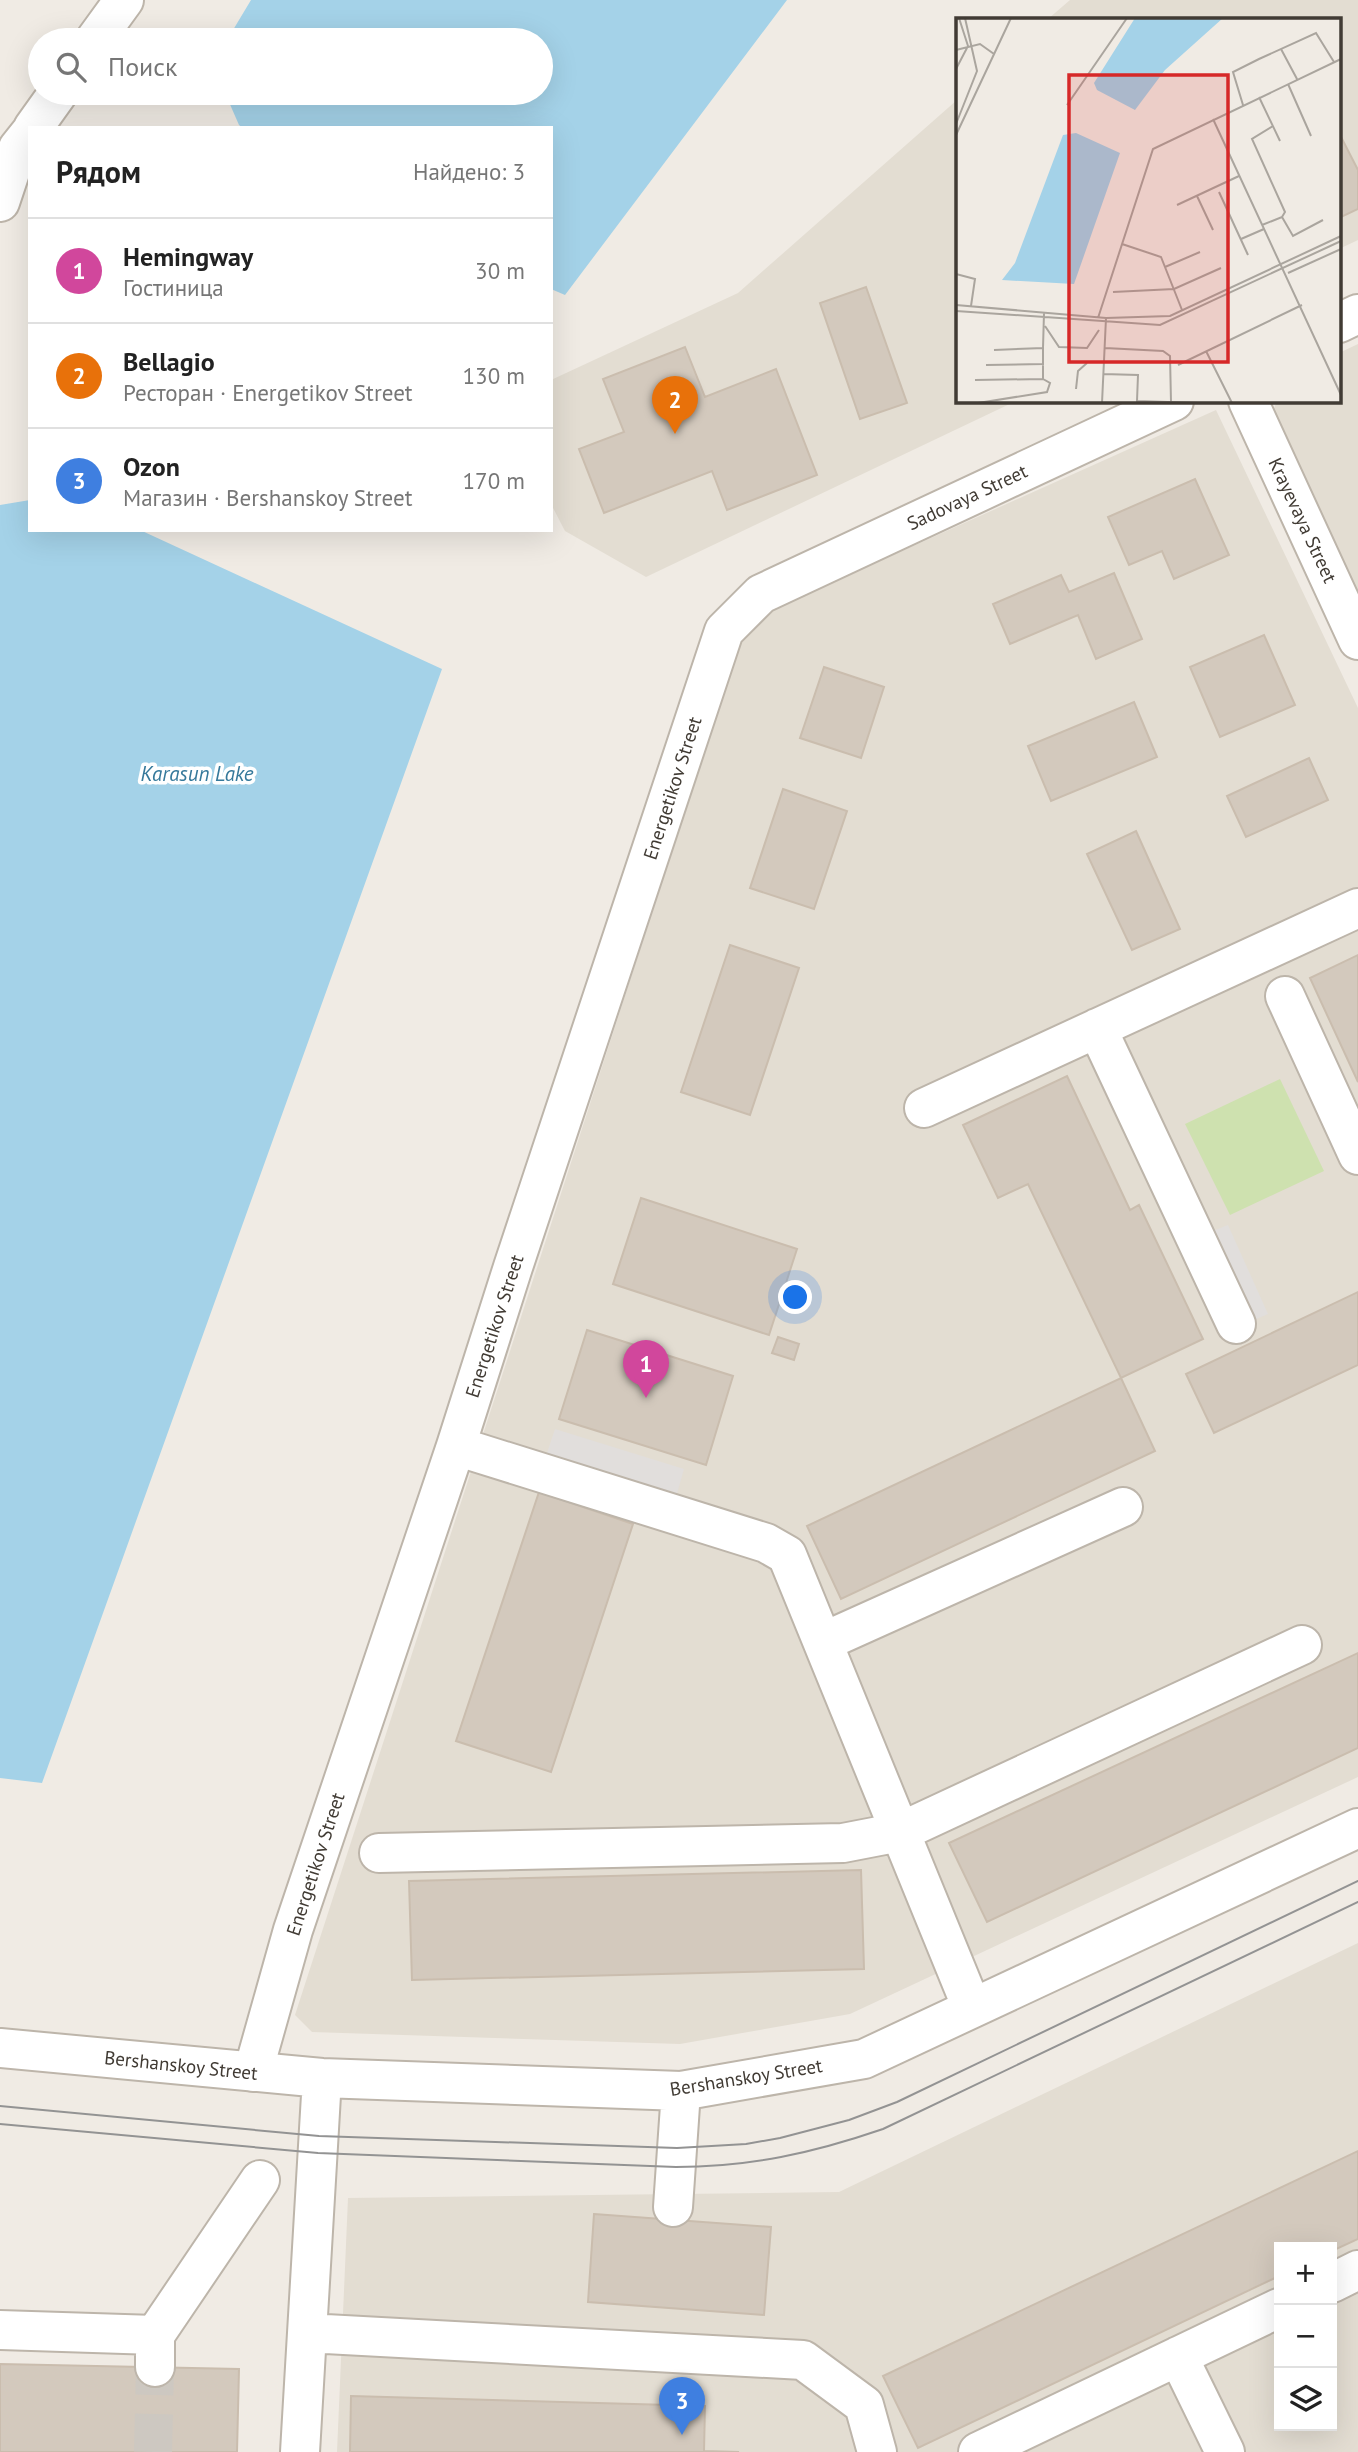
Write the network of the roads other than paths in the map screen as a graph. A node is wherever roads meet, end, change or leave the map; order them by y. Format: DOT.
graph roads {
  1 [pos="124,0"];
  2 [pos="104,28"];
  3 [pos="49,105"];
  4 [pos="34,126"];
  5 [pos="28,135"];
  6 [pos="0,202"];
  7 [pos="1358,314"];
  8 [pos="1340,323"];
  9 [pos="1172,402"];
  10 [pos="1248,402"];
  11 [pos="761,594"];
  12 [pos="1358,640"];
  13 [pos="1358,908"];
  14 [pos="1285,996"];
  15 [pos="1097,1028"];
  16 [pos="924,1108"];
  17 [pos="1358,1155"];
  18 [pos="1236,1324"];
  19 [pos="456,1446"];
  20 [pos="1123,1507"];
  21 [pos="823,1642"];
  22 [pos="1302,1645"];
  23 [pos="1358,1828"];
  24 [pos="901,1832"];
  25 [pos="379,1853"];
  26 [pos="972,2008"];
  27 [pos="0,2048"];
  28 [pos="253,2073"];
  29 [pos="322,2078"];
  30 [pos="681,2091"];
  31 [pos="260,2180"];
  32 [pos="673,2207"];
  33 [pos="1358,2270"];
  34 [pos="1337,2280"];
  35 [pos="1274,2310"];
  36 [pos="0,2330"];
  37 [pos="307,2333"];
  38 [pos="1178,2356"];
  39 [pos="300,2452"];
  40 [pos="877,2452"];
  41 [pos="978,2452"];
  42 [pos="1225,2452"];
  1 -- 2 [label="street"];
  3 -- 4 [label="street"];
  5 -- 6 [label="street"];
  7 -- 8 [label="street"];
  9 -- 11 [label="street, Sadovaya Street"];
  10 -- 12 [label="street, Krayevaya Street"];
  11 -- 19 [label="street, Energetikov Street"];
  13 -- 15 [label="street"];
  14 -- 17 [label="street"];
  15 -- 16 [label="street"];
  15 -- 18 [label="street"];
  19 -- 21 [label="street"];
  19 -- 28 [label="street, Energetikov Street"];
  20 -- 21 [label="street"];
  21 -- 24 [label="street"];
  22 -- 24 [label="street"];
  23 -- 26 [label="street, Bershanskoy Street"];
  24 -- 25 [label="street"];
  24 -- 26 [label="street"];
  26 -- 30 [label="street, Bershanskoy Street"];
  27 -- 28 [label="street, Bershanskoy Street"];
  28 -- 29 [label="street, Bershanskoy Street"];
  29 -- 30 [label="street, Bershanskoy Street"];
  29 -- 37 [label="street"];
  30 -- 32 [label="street"];
  31 -- 36 [label="street"];
  33 -- 34 [label="street"];
  35 -- 38 [label="street"];
  37 -- 39 [label="street"];
  37 -- 40 [label="street"];
  38 -- 41 [label="street"];
  38 -- 42 [label="street"];
}
